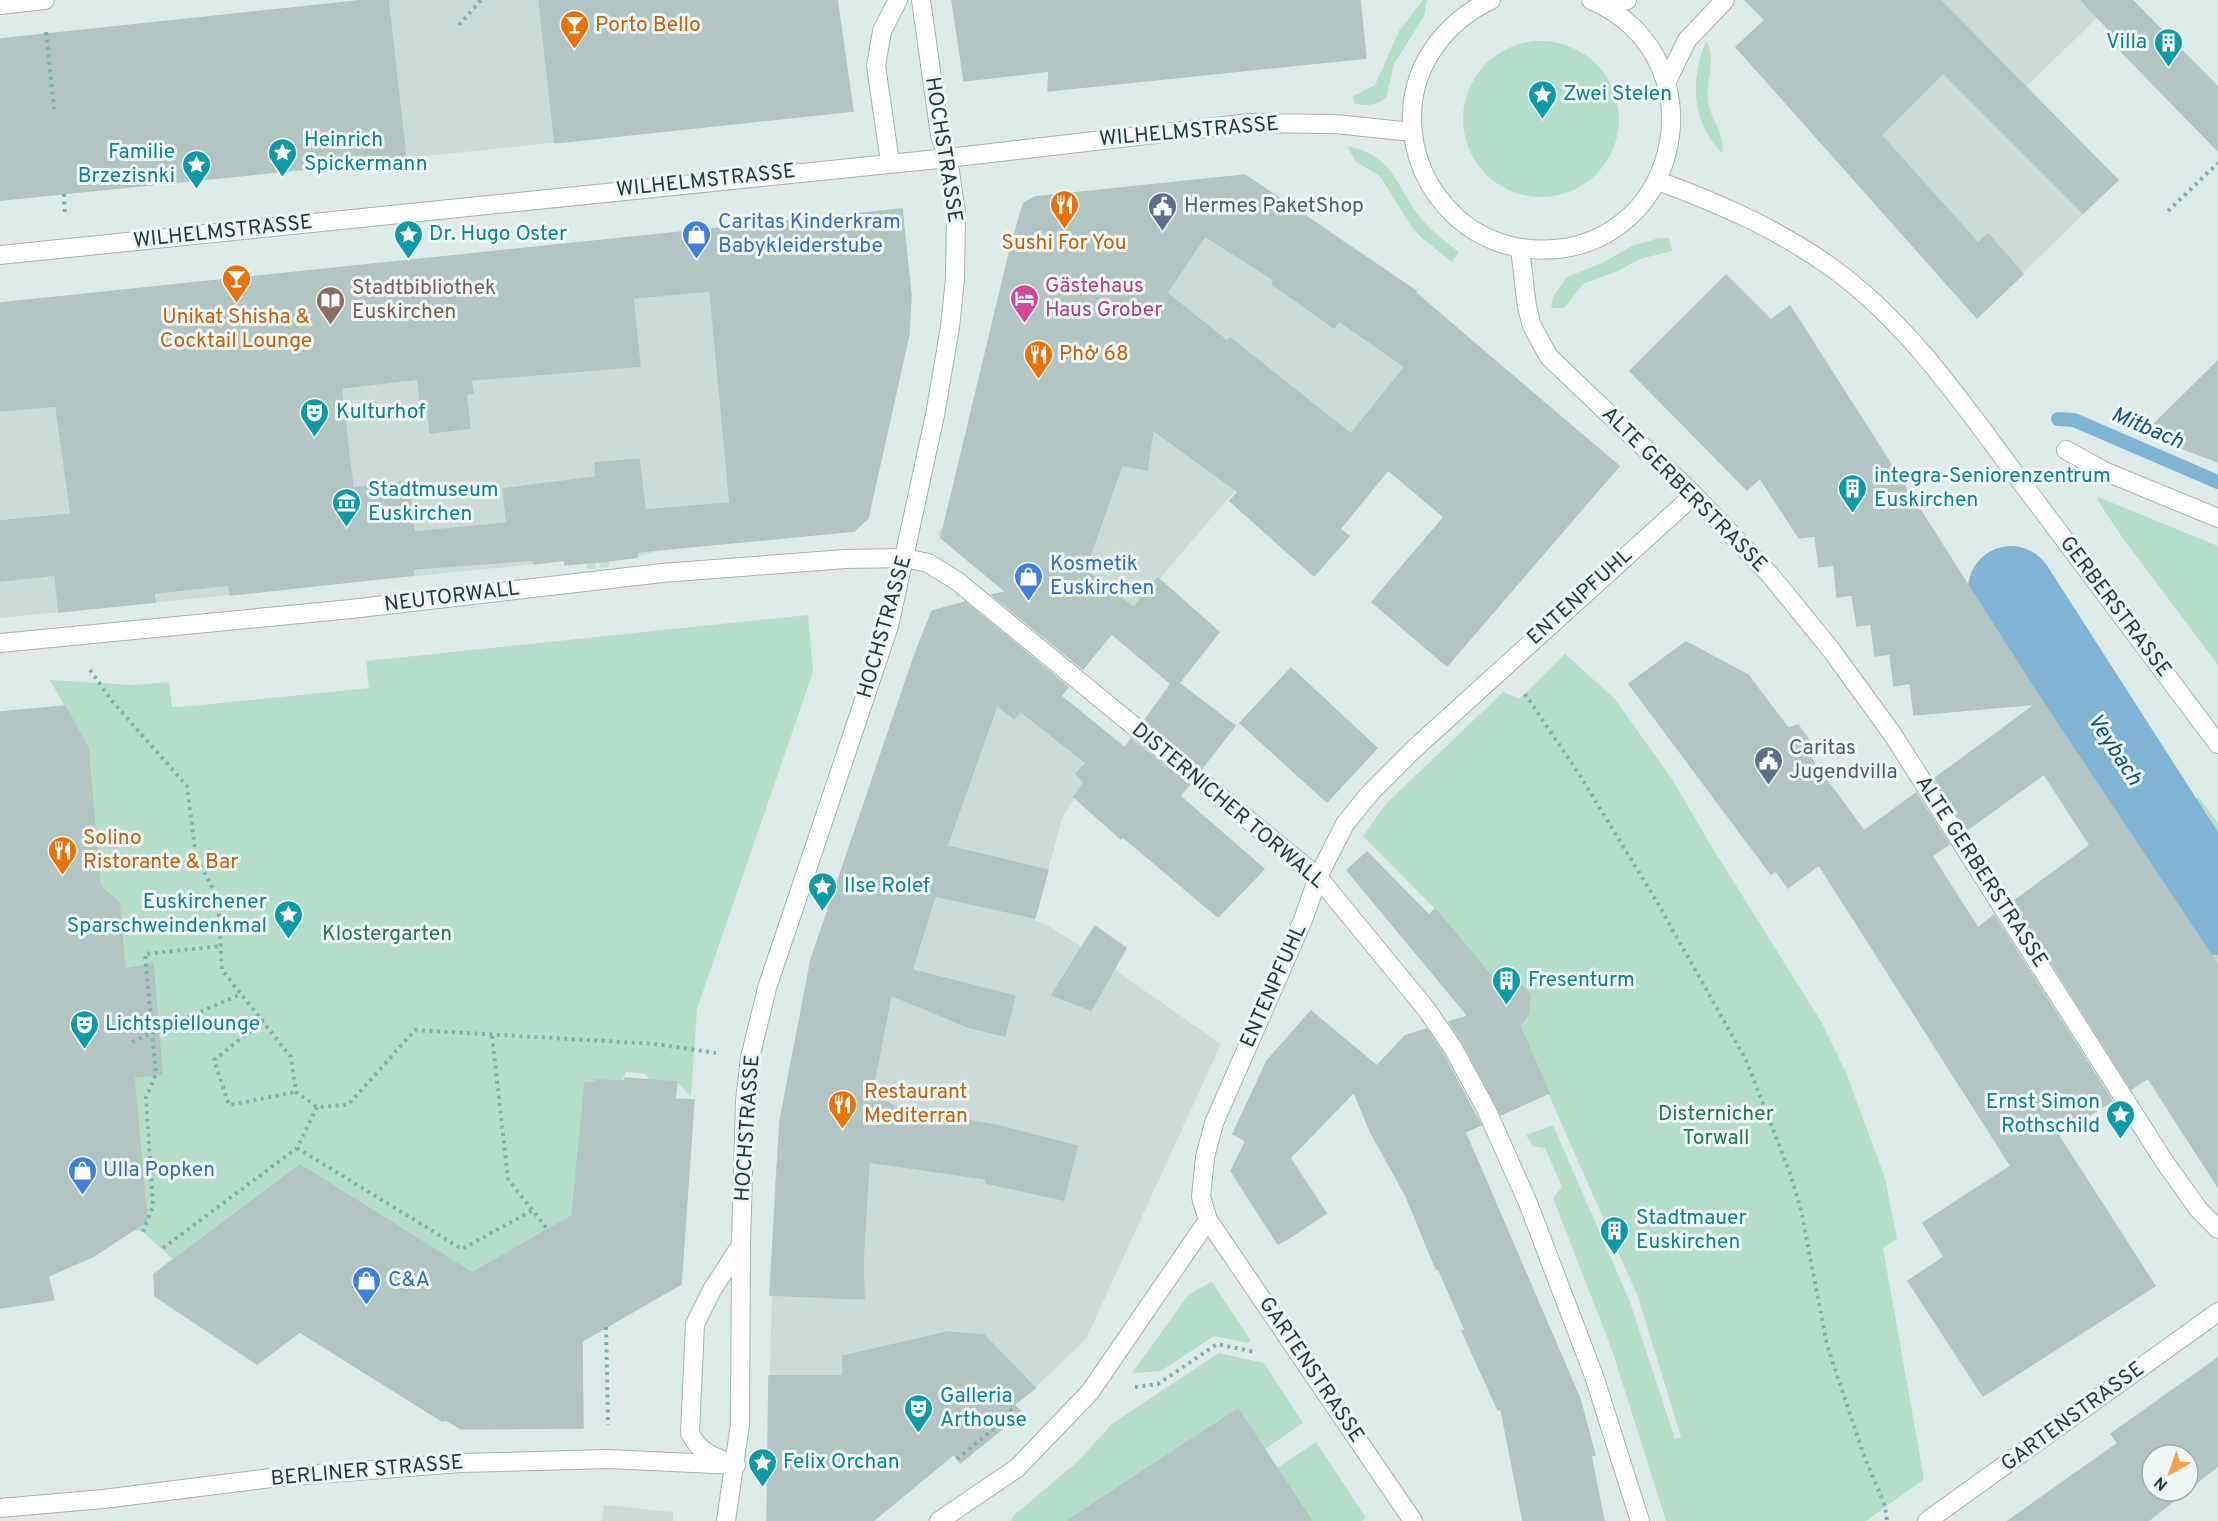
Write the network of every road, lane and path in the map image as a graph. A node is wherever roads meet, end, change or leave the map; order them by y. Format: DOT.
graph roads {
  1 [pos="44,0"];
  2 [pos="481,0"];
  3 [pos="898,0"];
  4 [pos="921,0"];
  5 [pos="1491,0"];
  6 [pos="1627,0"];
  7 [pos="1725,0"];
  8 [pos="1598,3"];
  9 [pos="0,5"];
  10 [pos="459,25"];
  11 [pos="1666,81"];
  12 [pos="54,109"];
  13 [pos="1412,132"];
  14 [pos="948,158"];
  15 [pos="891,162"];
  16 [pos="2218,163"];
  17 [pos="1658,181"];
  18 [pos="2168,211"];
  19 [pos="1520,249"];
  20 [pos="0,255"];
  21 [pos="2066,450"];
  22 [pos="1694,495"];
  23 [pos="2218,518"];
  24 [pos="905,558"];
  25 [pos="68,637"];
  26 [pos="0,643"];
  27 [pos="1504,666"];
  28 [pos="2218,744"];
  29 [pos="1318,877"];
  30 [pos="221,946"];
  31 [pos="241,994"];
  32 [pos="151,1020"];
  33 [pos="130,1021"];
  34 [pos="263,1021"];
  35 [pos="492,1036"];
  36 [pos="132,1042"];
  37 [pos="750,1058"];
  38 [pos="296,1092"];
  39 [pos="317,1107"];
  40 [pos="297,1148"];
  41 [pos="533,1210"];
  42 [pos="1208,1220"];
  43 [pos="2218,1229"];
  44 [pos="548,1230"];
  45 [pos="143,1232"];
  46 [pos="741,1244"];
  47 [pos="163,1248"];
  48 [pos="2218,1312"];
  49 [pos="606,1327"];
  50 [pos="1265,1354"];
  51 [pos="1090,1392"];
  52 [pos="1010,1409"];
  53 [pos="608,1459"];
  54 [pos="957,1459"];
  55 [pos="735,1465"];
  56 [pos="0,1508"];
  57 [pos="726,1520"];
  58 [pos="939,1521"];
  59 [pos="1413,1521"];
  60 [pos="1640,1521"];
  61 [pos="1887,1521"];
  62 [pos="1927,1521"];
  1 -- 9 [label="street"];
  1 -- 12 [label="path"];
  2 -- 10 [label="path"];
  3 -- 15 [label="street"];
  4 -- 14 [label="street, HOCHSTRASSE"];
  5 -- 13 [label="street"];
  6 -- 8 [label="street"];
  7 -- 11 [label="street"];
  8 -- 11 [label="street"];
  11 -- 17 [label="street"];
  13 -- 14 [label="street, WILHELMSTRASSE"];
  13 -- 19 [label="street"];
  14 -- 15 [label="street, WILHELMSTRASSE"];
  14 -- 24 [label="street, HOCHSTRASSE"];
  15 -- 20 [label="street, WILHELMSTRASSE"];
  16 -- 18 [label="path"];
  17 -- 19 [label="street"];
  17 -- 28 [label="street, GERBERSTRASSE"];
  19 -- 22 [label="street, ALTE GERBERSTRASSE"];
  21 -- 23 [label="street"];
  22 -- 27 [label="street, ENTENPFUHL"];
  22 -- 43 [label="street, ALTE GERBERSTRASSE"];
  24 -- 25 [label="street, NEUTORWALL"];
  24 -- 29 [label="street, DISTERNICHER TORWALL"];
  24 -- 37 [label="street, HOCHSTRASSE"];
  25 -- 26 [label="street, NEUTORWALL"];
  25 -- 30 [label="path"];
  27 -- 29 [label="street, ENTENPFUHL"];
  27 -- 61 [label="path"];
  29 -- 42 [label="street, ENTENPFUHL"];
  29 -- 60 [label="street, DISTERNICHER TORWALL"];
  30 -- 31 [label="path"];
  30 -- 32 [label="path"];
  31 -- 34 [label="path"];
  31 -- 36 [label="path"];
  32 -- 33 [label="path"];
  32 -- 45 [label="path"];
  34 -- 38 [label="path"];
  34 -- 38 [label="path"];
  35 -- 37 [label="path"];
  35 -- 39 [label="path"];
  35 -- 41 [label="path"];
  37 -- 46 [label="street, HOCHSTRASSE"];
  38 -- 39 [label="path"];
  39 -- 40 [label="path"];
  40 -- 41 [label="path"];
  40 -- 47 [label="path"];
  41 -- 44 [label="path"];
  42 -- 51 [label="street"];
  42 -- 59 [label="street, GARTENSTRASSE"];
  46 -- 55 [label="street, HOCHSTRASSE"];
  46 -- 55 [label="street"];
  48 -- 62 [label="street, GARTENSTRASSE"];
  49 -- 53 [label="path"];
  50 -- 51 [label="path"];
  51 -- 58 [label="street"];
  52 -- 54 [label="path"];
  53 -- 55 [label="street, BERLINER STRASSE"];
  53 -- 56 [label="street, BERLINER STRASSE"];
  55 -- 57 [label="street, HOCHSTRASSE"];
}
